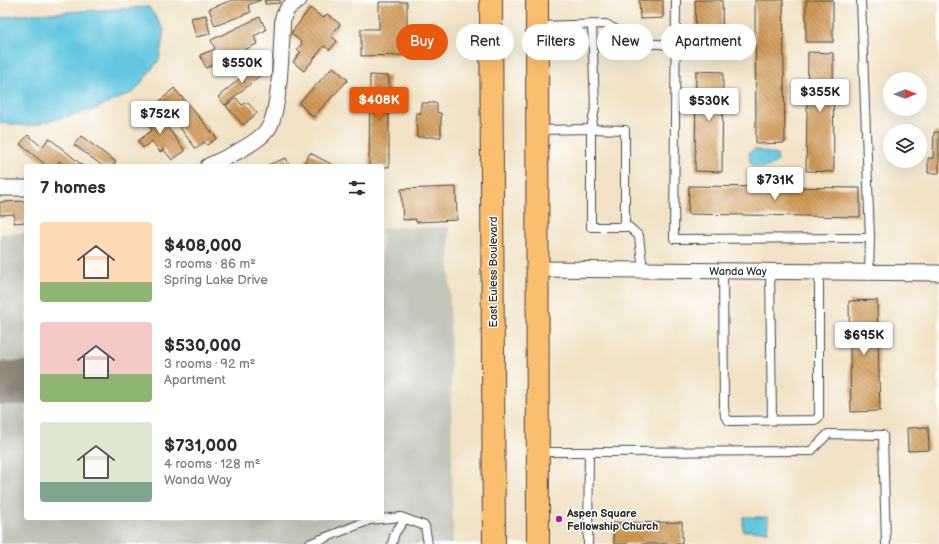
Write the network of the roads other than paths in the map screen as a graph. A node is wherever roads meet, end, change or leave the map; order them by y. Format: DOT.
graph roads {
  1 [pos="299,0"];
  2 [pos="492,0"];
  3 [pos="537,0"];
  4 [pos="676,0"];
  5 [pos="861,0"];
  6 [pos="537,24"];
  7 [pos="589,24"];
  8 [pos="592,24"];
  9 [pos="675,24"];
  10 [pos="661,44"];
  11 [pos="537,60"];
  12 [pos="675,60"];
  13 [pos="592,129"];
  14 [pos="537,130"];
  15 [pos="212,164"];
  16 [pos="0,188"];
  17 [pos="24,188"];
  18 [pos="625,227"];
  19 [pos="870,238"];
  20 [pos="538,269"];
  21 [pos="643,270"];
  22 [pos="723,271"];
  23 [pos="770,271"];
  24 [pos="819,272"];
  25 [pos="869,272"];
  26 [pos="939,273"];
  27 [pos="772,420"];
  28 [pos="538,452"];
  29 [pos="589,452"];
  30 [pos="384,519"];
  31 [pos="405,519"];
  32 [pos="370,520"];
  33 [pos="308,544"];
  34 [pos="392,544"];
  35 [pos="428,544"];
  36 [pos="494,544"];
  37 [pos="538,544"];
  38 [pos="588,544"];
  39 [pos="886,544"];
  1 -- 15 [label="street"];
  2 -- 36 [label="main road, East Euless Boulevard"];
  3 -- 6 [label="main road"];
  4 -- 9 [label="lane"];
  5 -- 19 [label="lane"];
  7 -- 8 [label="lane"];
  8 -- 10 [label="lane"];
  8 -- 13 [label="lane"];
  11 -- 14 [label="main road"];
  12 -- 19 [label="lane"];
  13 -- 14 [label="lane"];
  13 -- 18 [label="lane"];
  13 -- 18 [label="lane"];
  14 -- 20 [label="main road"];
  16 -- 17 [label="street"];
  18 -- 21 [label="lane"];
  19 -- 25 [label="lane"];
  20 -- 21 [label="street, Wanda Way"];
  20 -- 28 [label="main road"];
  21 -- 22 [label="street, Wanda Way"];
  22 -- 23 [label="street, Wanda Way"];
  22 -- 27 [label="lane"];
  23 -- 24 [label="street, Wanda Way"];
  23 -- 27 [label="lane"];
  24 -- 25 [label="street, Wanda Way"];
  24 -- 27 [label="lane"];
  25 -- 26 [label="street, Wanda Way"];
  28 -- 29 [label="lane"];
  28 -- 37 [label="main road"];
  29 -- 38 [label="lane"];
  29 -- 39 [label="lane"];
  30 -- 31 [label="lane"];
  31 -- 34 [label="lane"];
  31 -- 35 [label="lane"];
  32 -- 33 [label="lane"];
}
